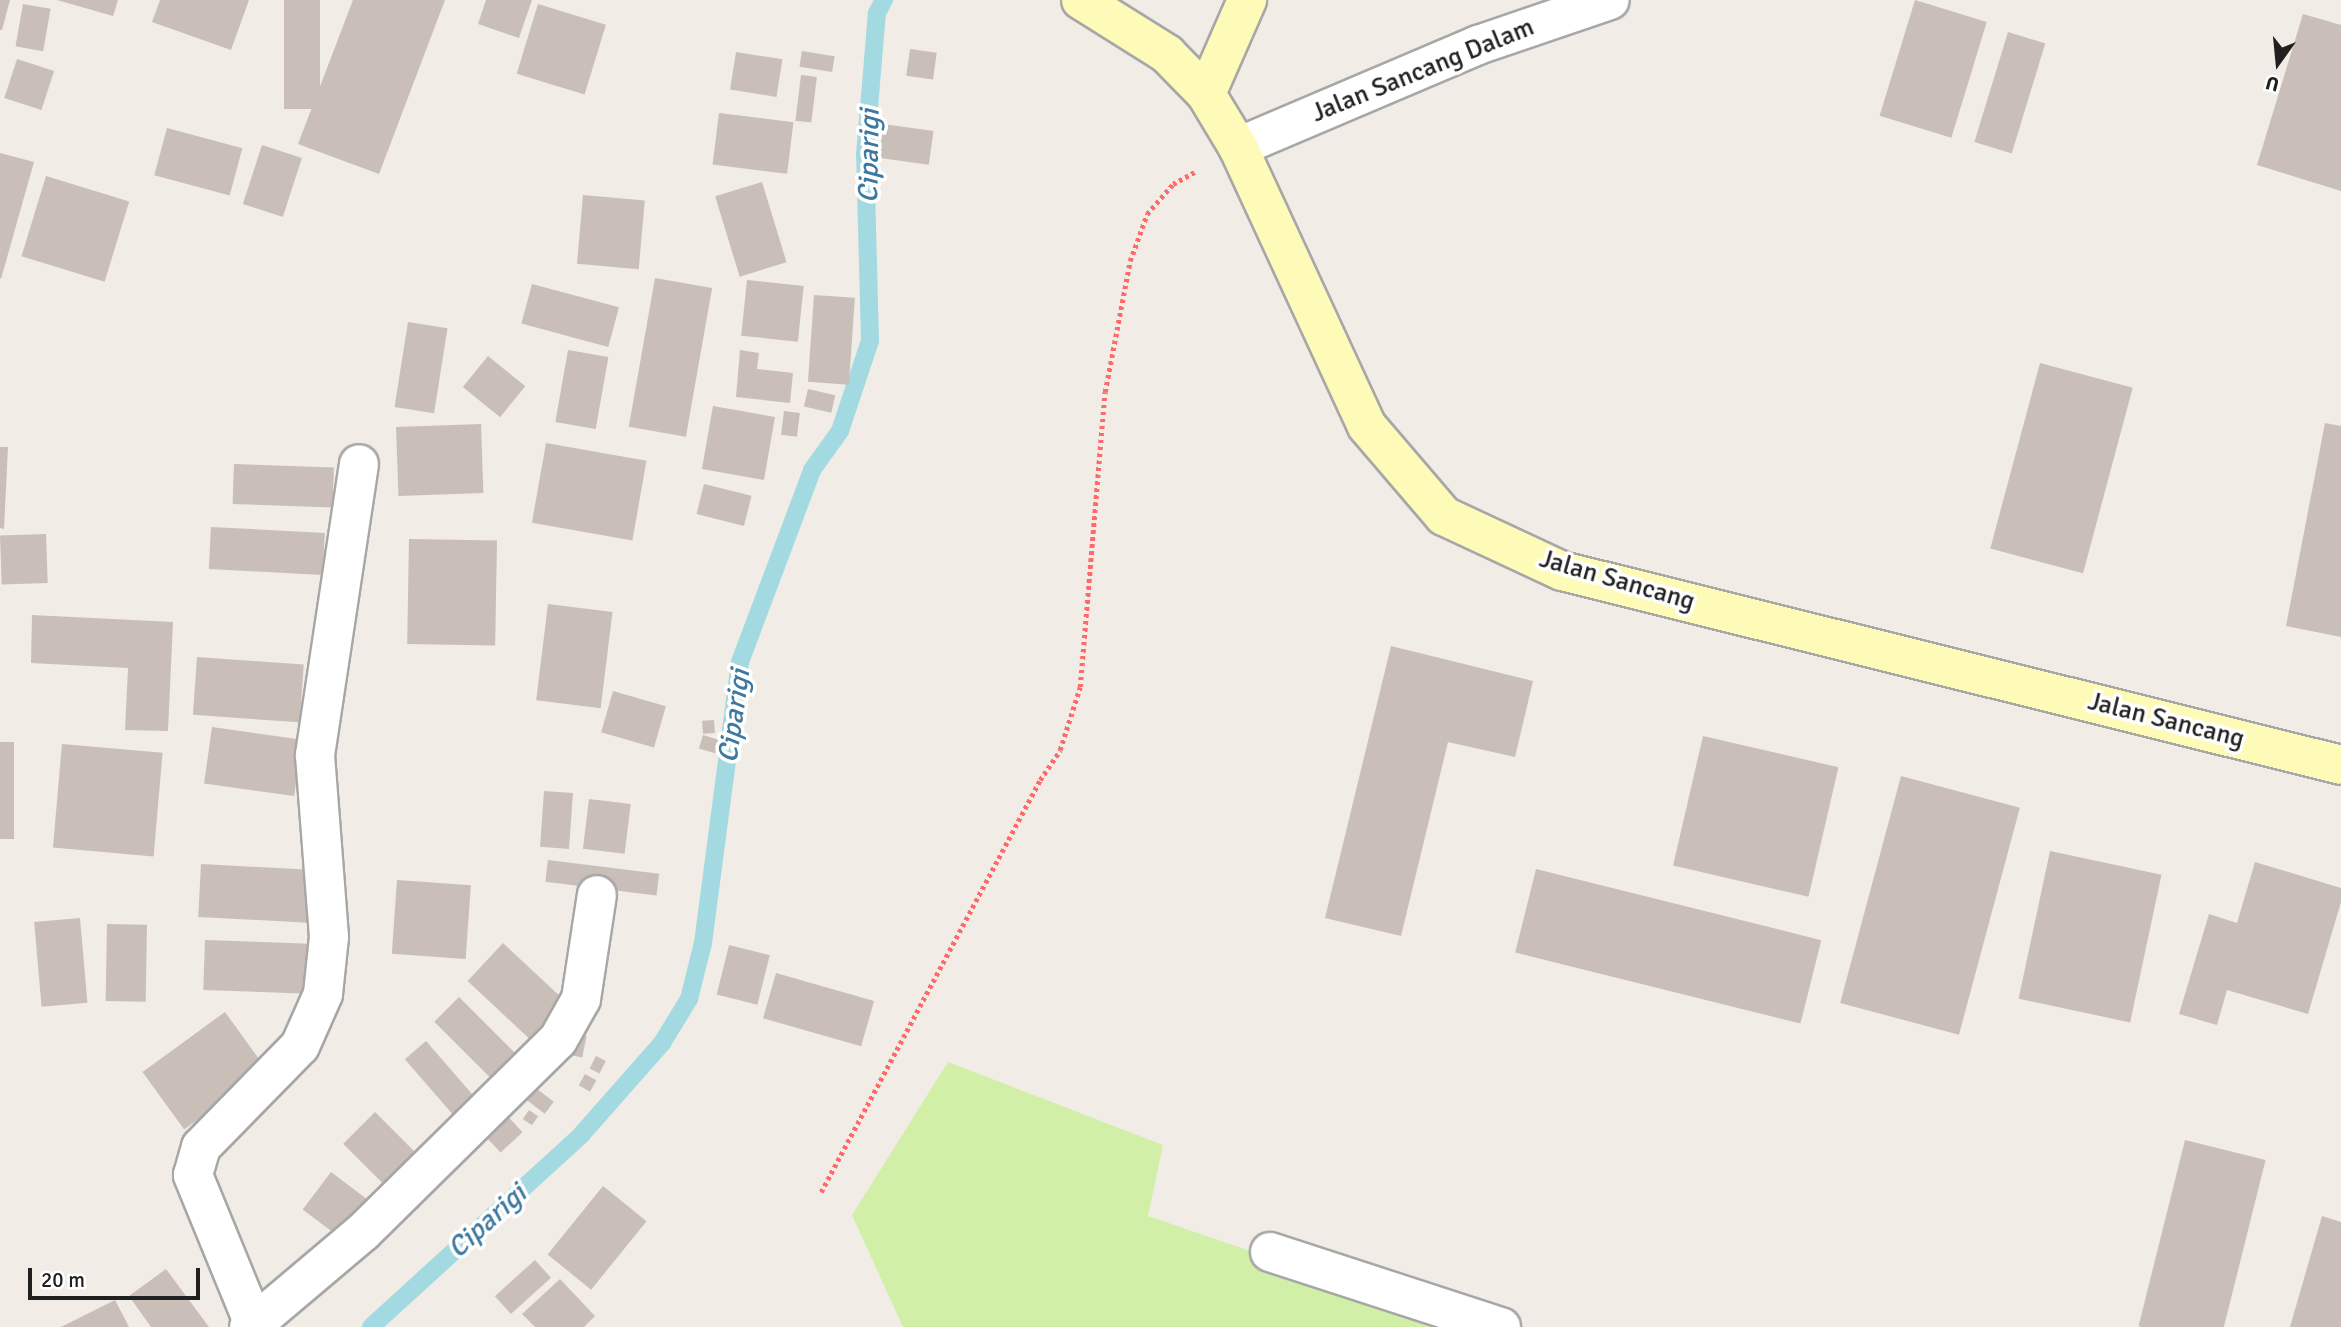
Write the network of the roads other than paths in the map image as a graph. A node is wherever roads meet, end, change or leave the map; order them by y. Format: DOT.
graph roads {
  1 [pos="1081,0"];
  2 [pos="1247,0"];
  3 [pos="1610,0"];
  4 [pos="1206,94"];
  5 [pos="1238,147"];
  6 [pos="359,464"];
  7 [pos="2341,765"];
  8 [pos="597,895"];
  9 [pos="1270,1252"];
  10 [pos="251,1325"];
  11 [pos="1501,1327"];
  1 -- 4 [label="street, Jalan Sancang"];
  2 -- 4 [label="street"];
  3 -- 5 [label="street, Jalan Sancang Dalam"];
  4 -- 5 [label="street, Jalan Sancang"];
  5 -- 7 [label="street, Jalan Sancang"];
  6 -- 10 [label="street"];
  8 -- 10 [label="street"];
  9 -- 11 [label="street"];
}
